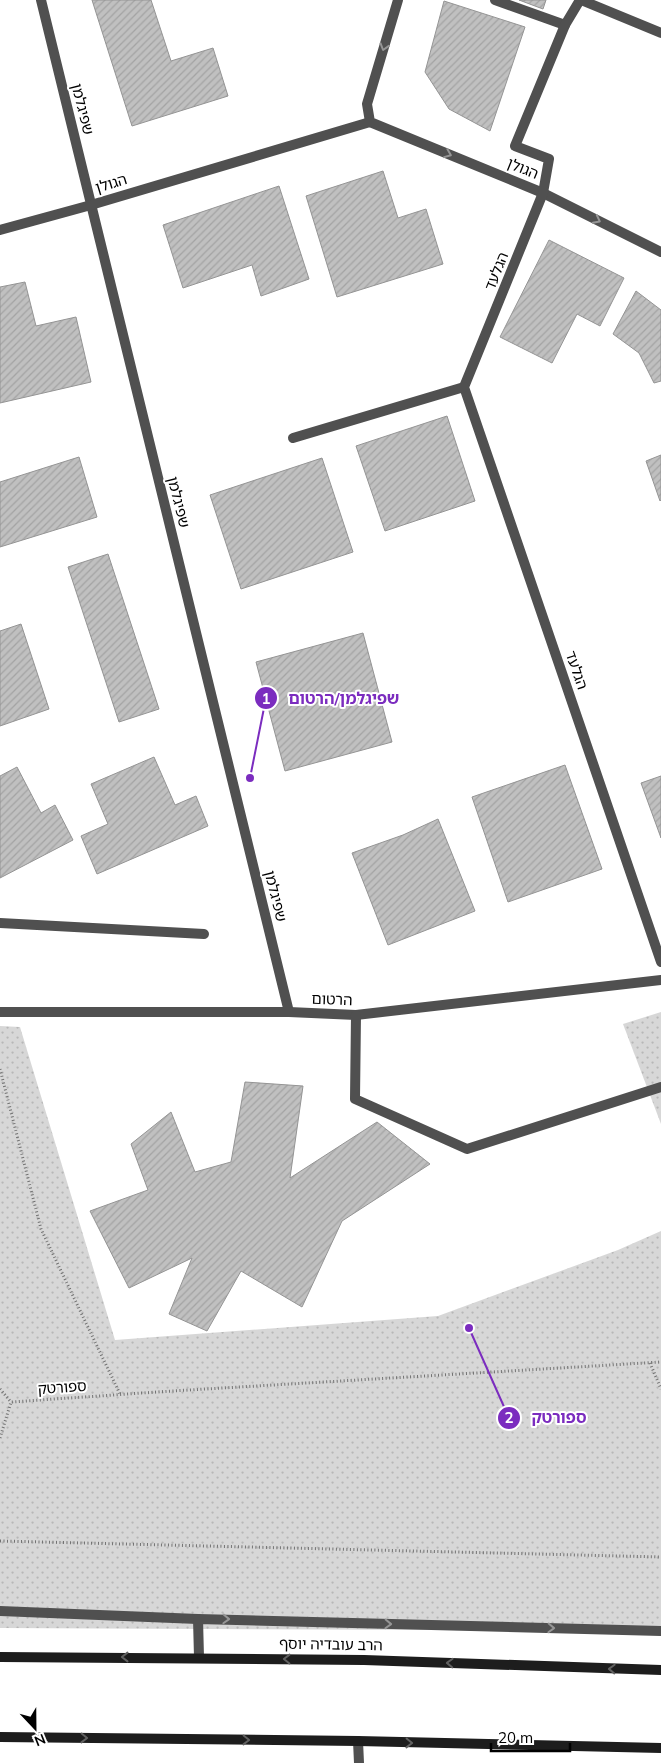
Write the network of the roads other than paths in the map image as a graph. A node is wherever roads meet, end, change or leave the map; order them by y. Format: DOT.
graph roads {
  1 [pos="40,0"];
  2 [pos="398,0"];
  3 [pos="495,0"];
  4 [pos="580,0"];
  5 [pos="565,25"];
  6 [pos="661,33"];
  7 [pos="370,122"];
  8 [pos="544,193"];
  9 [pos="91,205"];
  10 [pos="0,230"];
  11 [pos="661,252"];
  12 [pos="464,388"];
  13 [pos="293,438"];
  14 [pos="0,922"];
  15 [pos="204,934"];
  16 [pos="661,962"];
  17 [pos="661,980"];
  18 [pos="0,1012"];
  19 [pos="289,1012"];
  20 [pos="356,1016"];
  21 [pos="661,1087"];
  22 [pos="0,1611"];
  23 [pos="198,1619"];
  24 [pos="661,1631"];
  25 [pos="0,1657"];
  26 [pos="199,1657"];
  27 [pos="661,1670"];
  28 [pos="0,1737"];
  29 [pos="358,1742"];
  30 [pos="661,1748"];
  31 [pos="359,1763"];
  1 -- 9 [label="street, שפיגלמן"];
  2 -- 7 [label="street, one-way"];
  3 -- 5 [label="street"];
  4 -- 5 [label="street"];
  4 -- 6 [label="street"];
  5 -- 8 [label="street, הגלעד"];
  7 -- 8 [label="street, הגולן, one-way"];
  7 -- 9 [label="street, הגולן"];
  8 -- 11 [label="street, הגולן, one-way"];
  8 -- 12 [label="street, הגלעד"];
  9 -- 10 [label="street, הגולן"];
  9 -- 19 [label="street, שפיגלמן"];
  12 -- 13 [label="street"];
  12 -- 16 [label="street, הגלעד"];
  14 -- 15 [label="street"];
  17 -- 20 [label="street, הרטום"];
  18 -- 19 [label="street, הרטום"];
  19 -- 20 [label="street, הרטום"];
  20 -- 21 [label="street"];
  22 -- 23 [label="street"];
  23 -- 24 [label="street, one-way"];
  23 -- 26 [label="street"];
  26 -- 25 [label="main road, הרב עובדיה יוסף, one-way"];
  27 -- 26 [label="main road, הרב עובדיה יוסף, one-way"];
  28 -- 29 [label="main road, one-way"];
  29 -- 30 [label="main road, one-way"];
  29 -- 31 [label="street"];
}
